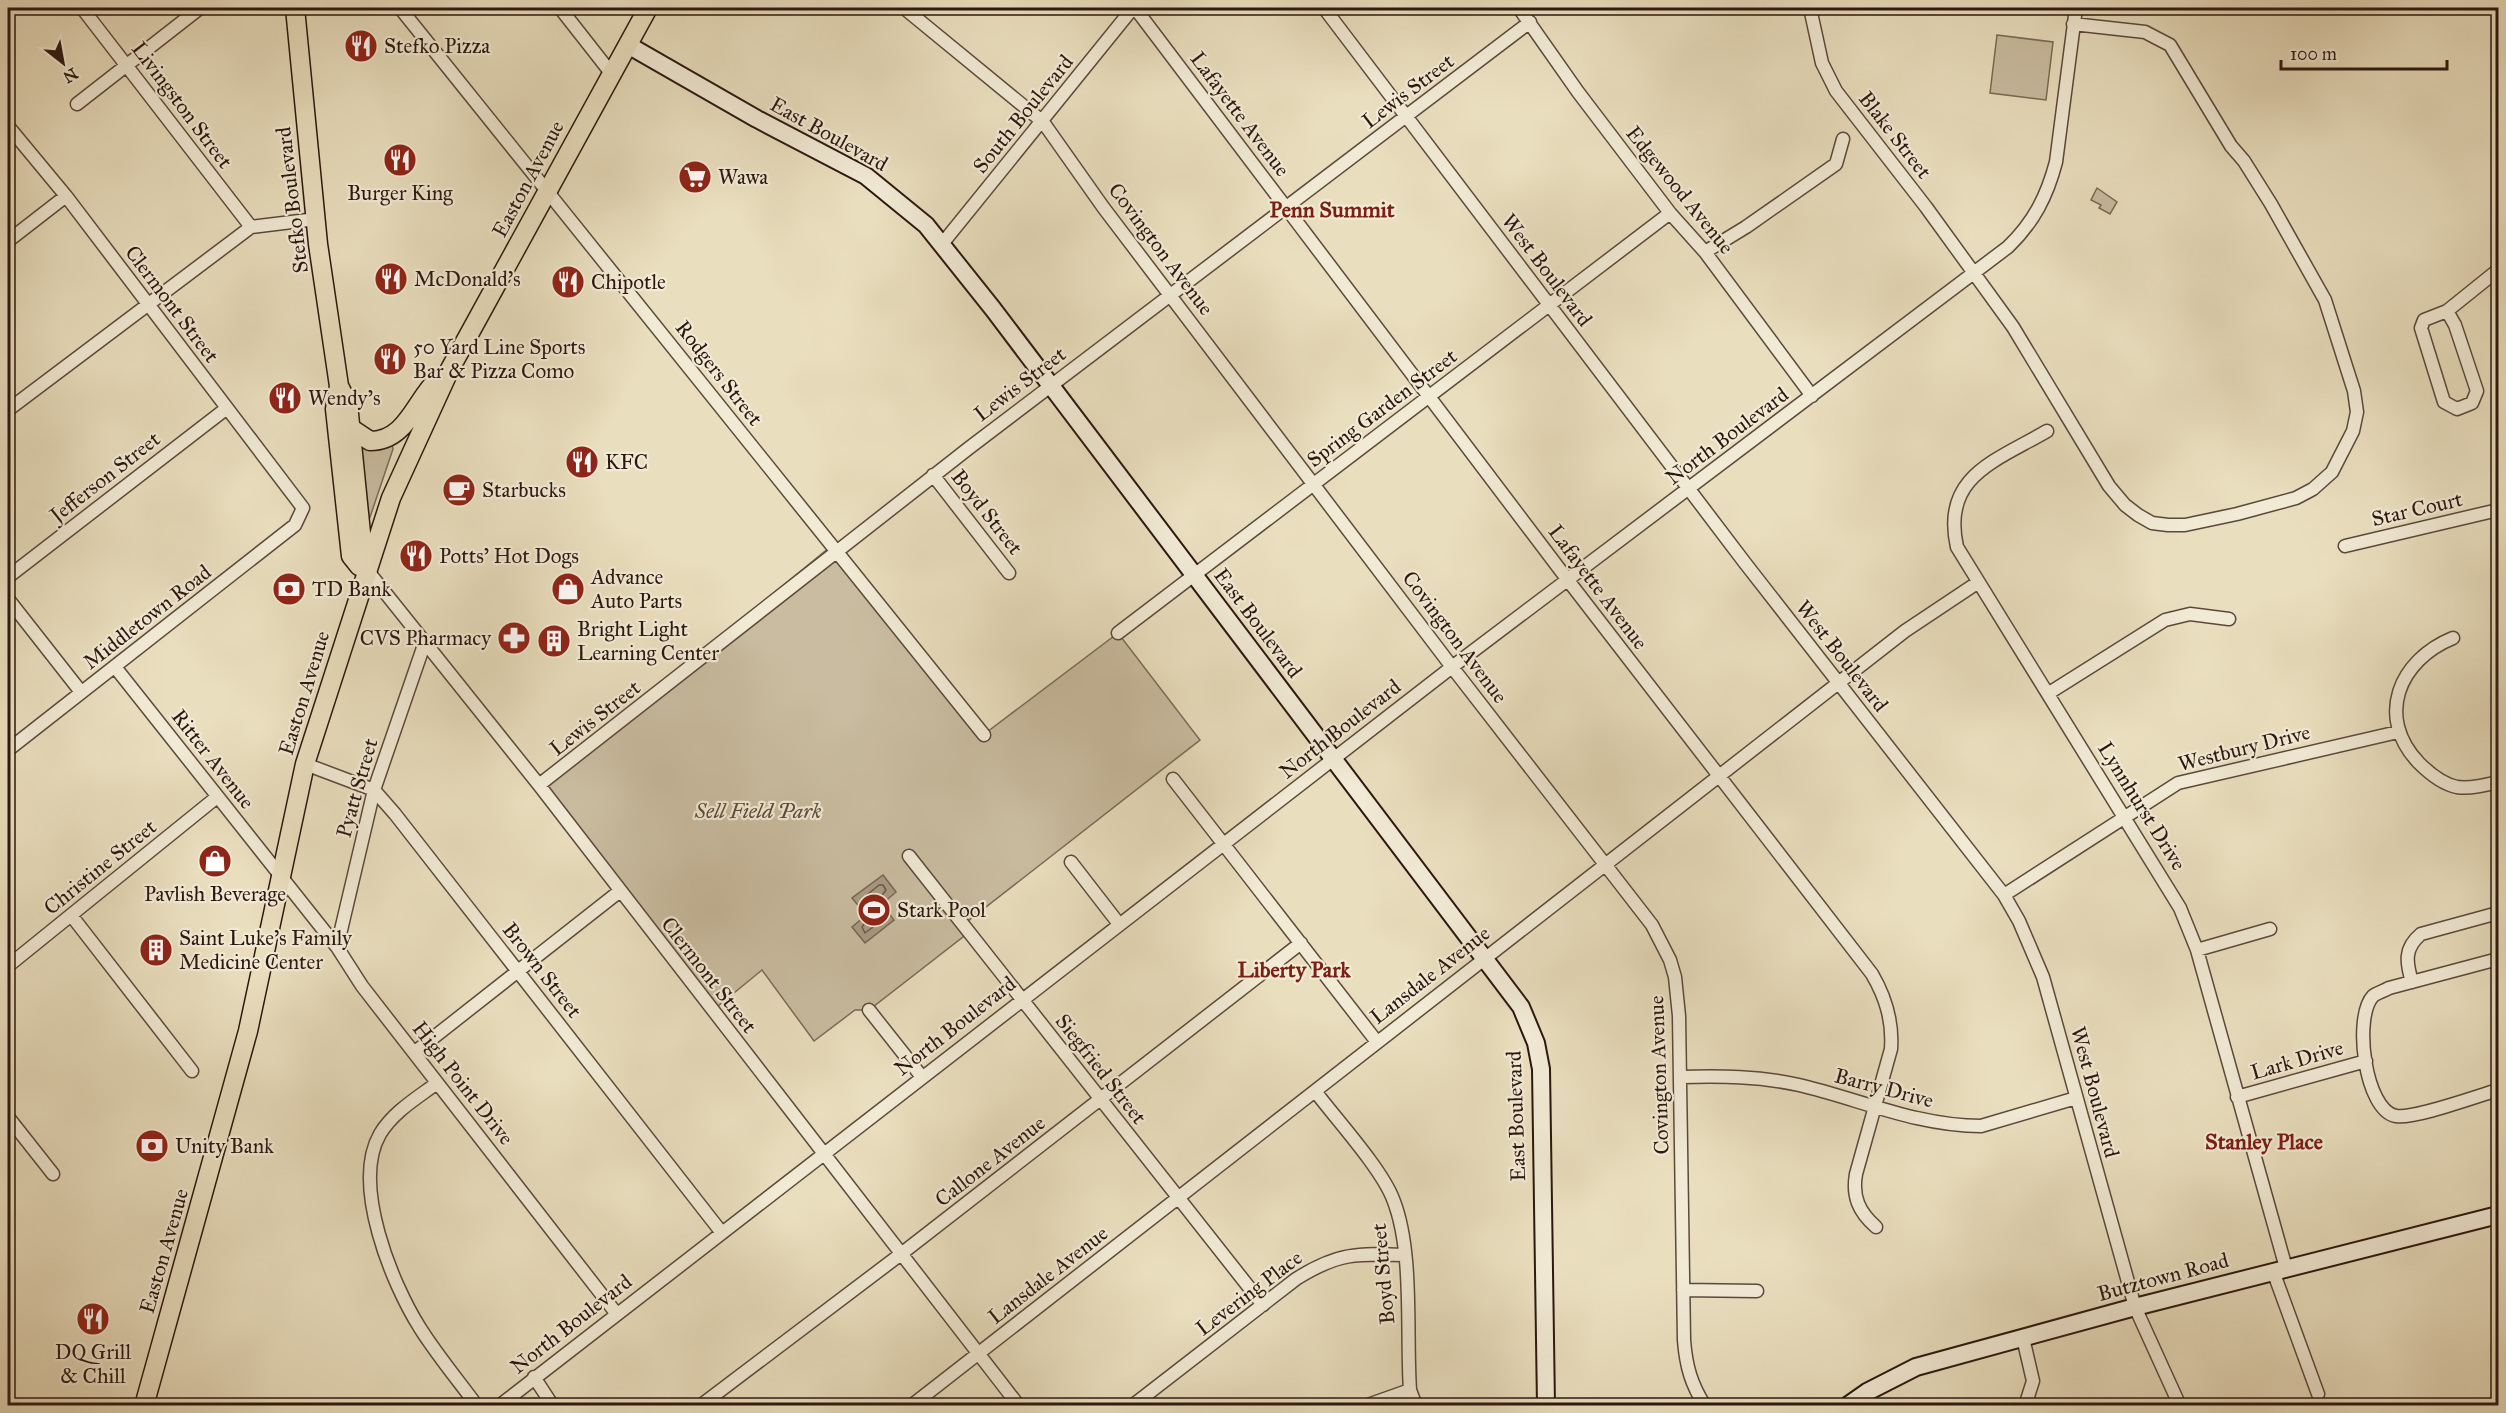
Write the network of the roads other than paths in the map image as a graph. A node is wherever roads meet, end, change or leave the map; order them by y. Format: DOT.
graph roads {
  1 [pos="82,8"];
  2 [pos="200,8"];
  3 [pos="295,8"];
  4 [pos="400,8"];
  5 [pos="560,8"];
  6 [pos="648,8"];
  7 [pos="904,8"];
  8 [pos="1134,8"];
  9 [pos="1324,8"];
  10 [pos="1519,8"];
  11 [pos="1810,8"];
  12 [pos="2076,8"];
  13 [pos="1530,22"];
  14 [pos="2073,24"];
  15 [pos="628,45"];
  16 [pos="127,64"];
  17 [pos="611,73"];
  18 [pos="77,104"];
  19 [pos="1406,117"];
  20 [pos="1043,122"];
  21 [pos="8,126"];
  22 [pos="1843,139"];
  23 [pos="549,189"];
  24 [pos="66,196"];
  25 [pos="1287,208"];
  26 [pos="1670,213"];
  27 [pos="316,219"];
  28 [pos="250,227"];
  29 [pos="8,241"];
  30 [pos="942,244"];
  31 [pos="1705,252"];
  32 [pos="2499,270"];
  33 [pos="1976,273"];
  34 [pos="1171,295"];
  35 [pos="148,305"];
  36 [pos="1549,306"];
  37 [pos="2447,311"];
  38 [pos="450,369"];
  39 [pos="339,386"];
  40 [pos="1051,386"];
  41 [pos="1812,396"];
  42 [pos="1430,397"];
  43 [pos="227,408"];
  44 [pos="8,410"];
  45 [pos="352,429"];
  46 [pos="2047,431"];
  47 [pos="933,475"];
  48 [pos="1315,484"];
  49 [pos="1690,488"];
  50 [pos="303,508"];
  51 [pos="2499,510"];
  52 [pos="2345,546"];
  53 [pos="836,554"];
  54 [pos="367,570"];
  55 [pos="1010,573"];
  56 [pos="1194,576"];
  57 [pos="8,578"];
  58 [pos="1567,579"];
  59 [pos="1977,583"];
  60 [pos="8,599"];
  61 [pos="2229,619"];
  62 [pos="1118,633"];
  63 [pos="2453,638"];
  64 [pos="424,642"];
  65 [pos="115,667"];
  66 [pos="1452,667"];
  67 [pos="1839,683"];
  68 [pos="81,692"];
  69 [pos="2049,693"];
  70 [pos="2398,732"];
  71 [pos="984,735"];
  72 [pos="8,750"];
  73 [pos="1334,759"];
  74 [pos="305,764"];
  75 [pos="1719,776"];
  76 [pos="1173,779"];
  77 [pos="2499,782"];
  78 [pos="539,785"];
  79 [pos="374,790"];
  80 [pos="217,797"];
  81 [pos="2126,815"];
  82 [pos="1223,843"];
  83 [pos="909,856"];
  84 [pos="1071,862"];
  85 [pos="1606,865"];
  86 [pos="281,876"];
  87 [pos="620,891"];
  88 [pos="2004,895"];
  89 [pos="2499,913"];
  90 [pos="71,915"];
  91 [pos="1119,924"];
  92 [pos="2270,929"];
  93 [pos="1301,943"];
  94 [pos="337,947"];
  95 [pos="2198,950"];
  96 [pos="1485,956"];
  97 [pos="2499,959"];
  98 [pos="8,966"];
  99 [pos="519,972"];
  100 [pos="2412,982"];
  101 [pos="1021,999"];
  102 [pos="869,1010"];
  103 [pos="1377,1042"];
  104 [pos="415,1052"];
  105 [pos="2366,1061"];
  106 [pos="192,1071"];
  107 [pos="922,1077"];
  108 [pos="1680,1077"];
  109 [pos="437,1083"];
  110 [pos="2499,1089"];
  111 [pos="1315,1091"];
  112 [pos="2076,1098"];
  113 [pos="2237,1098"];
  114 [pos="1101,1099"];
  115 [pos="1874,1107"];
  116 [pos="8,1117"];
  117 [pos="824,1153"];
  118 [pos="53,1174"];
  119 [pos="1179,1199"];
  120 [pos="2499,1215"];
  121 [pos="1876,1227"];
  122 [pos="722,1233"];
  123 [pos="902,1254"];
  124 [pos="1404,1255"];
  125 [pos="2280,1270"];
  126 [pos="1683,1290"];
  127 [pos="1757,1291"];
  128 [pos="1263,1305"];
  129 [pos="2135,1307"];
  130 [pos="616,1313"];
  131 [pos="2023,1338"];
  132 [pos="979,1353"];
  133 [pos="534,1377"];
  134 [pos="1410,1390"];
  135 [pos="2318,1394"];
  136 [pos="144,1406"];
  137 [pos="477,1406"];
  138 [pos="498,1406"];
  139 [pos="553,1406"];
  140 [pos="700,1406"];
  141 [pos="911,1406"];
  142 [pos="1019,1406"];
  143 [pos="1132,1406"];
  144 [pos="1365,1406"];
  145 [pos="1416,1406"];
  146 [pos="1546,1406"];
  147 [pos="1705,1406"];
  148 [pos="1847,1406"];
  149 [pos="2025,1406"];
  150 [pos="2180,1406"];
  1 -- 16 [label="street, Livingston Street"];
  2 -- 16 [label="street"];
  3 -- 27 [label="main road, Stefko Boulevard"];
  4 -- 23 [label="street, Rodgers Street"];
  5 -- 17 [label="street"];
  6 -- 15 [label="main road, Easton Avenue"];
  7 -- 20 [label="street, Covington Avenue"];
  8 -- 20 [label="street, South Boulevard"];
  8 -- 25 [label="street, Lafayette Avenue"];
  9 -- 19 [label="street, West Boulevard"];
  10 -- 13 [label="street, Edgewood Avenue"];
  11 -- 33 [label="street, Blake Street"];
  12 -- 14 [label="street, North Boulevard"];
  13 -- 19 [label="street, Lewis Street"];
  13 -- 26 [label="street, Edgewood Avenue"];
  14 -- 33 [label="street, North Boulevard"];
  14 -- 33 [label="street, Blake Street"];
  15 -- 17 [label="main road, Easton Avenue"];
  15 -- 30 [label="street, East Boulevard"];
  16 -- 18 [label="street"];
  16 -- 28 [label="street, Livingston Street"];
  17 -- 23 [label="main road, Easton Avenue"];
  19 -- 25 [label="street, Lewis Street"];
  19 -- 36 [label="street, West Boulevard"];
  20 -- 30 [label="street, South Boulevard"];
  20 -- 34 [label="street, Covington Avenue"];
  21 -- 24 [label="street, Clermont Street"];
  22 -- 31 [label="street"];
  23 -- 38 [label="main road, Easton Avenue"];
  23 -- 53 [label="street, Rodgers Street"];
  24 -- 29 [label="street"];
  24 -- 35 [label="street, Clermont Street"];
  25 -- 34 [label="street, Lewis Street"];
  25 -- 42 [label="street, Lafayette Avenue"];
  26 -- 31 [label="street, Edgewood Avenue"];
  26 -- 36 [label="street, Spring Garden Street"];
  27 -- 28 [label="street"];
  27 -- 39 [label="main road, Stefko Boulevard"];
  28 -- 35 [label="street"];
  30 -- 40 [label="street, East Boulevard"];
  31 -- 41 [label="street, Edgewood Avenue"];
  32 -- 37 [label="street"];
  33 -- 41 [label="street, North Boulevard"];
  34 -- 40 [label="street, Lewis Street"];
  34 -- 48 [label="street, Covington Avenue"];
  35 -- 43 [label="street, Clermont Street"];
  35 -- 44 [label="street"];
  36 -- 42 [label="street, Spring Garden Street"];
  36 -- 49 [label="street, West Boulevard"];
  37 -- 37 [label="street"];
  38 -- 45 [label="main road"];
  38 -- 54 [label="main road, Easton Avenue"];
  39 -- 45 [label="main road, Stefko Boulevard"];
  39 -- 54 [label="main road, Stefko Boulevard"];
  40 -- 47 [label="street, Lewis Street"];
  40 -- 56 [label="street, East Boulevard"];
  41 -- 49 [label="street, North Boulevard"];
  42 -- 48 [label="street, Spring Garden Street"];
  42 -- 58 [label="street, Lafayette Avenue"];
  43 -- 50 [label="street, Clermont Street"];
  43 -- 57 [label="street, Jefferson Street"];
  45 -- 54 [label="main road, Stefko Boulevard"];
  46 -- 59 [label="street, Lynnhurst Drive"];
  47 -- 53 [label="street, Lewis Street"];
  47 -- 55 [label="street, Boyd Street"];
  48 -- 56 [label="street, Spring Garden Street"];
  48 -- 66 [label="street, Covington Avenue"];
  49 -- 58 [label="street, North Boulevard"];
  49 -- 67 [label="street, West Boulevard"];
  50 -- 65 [label="street, Middletown Road"];
  51 -- 52 [label="street, Star Court"];
  53 -- 71 [label="street, Rodgers Street"];
  53 -- 78 [label="street, Lewis Street"];
  54 -- 64 [label="street, Clermont Street"];
  54 -- 74 [label="main road, Easton Avenue"];
  56 -- 62 [label="street, Spring Garden Street"];
  56 -- 73 [label="street, East Boulevard"];
  58 -- 66 [label="street, North Boulevard"];
  58 -- 75 [label="street, Lafayette Avenue"];
  59 -- 67 [label="street, Lansdale Avenue"];
  59 -- 69 [label="street, Lynnhurst Drive"];
  60 -- 68 [label="street"];
  61 -- 69 [label="street"];
  63 -- 70 [label="street"];
  64 -- 78 [label="street, Clermont Street"];
  64 -- 79 [label="street, Pyatt Street"];
  65 -- 68 [label="street, Middletown Road"];
  65 -- 80 [label="street, Ritter Avenue"];
  66 -- 73 [label="street, North Boulevard"];
  66 -- 85 [label="street, Covington Avenue"];
  67 -- 75 [label="street, Lansdale Avenue"];
  67 -- 88 [label="street, West Boulevard"];
  68 -- 72 [label="street, Middletown Road"];
  69 -- 81 [label="street, Lynnhurst Drive"];
  70 -- 77 [label="street"];
  70 -- 81 [label="street, Westbury Drive"];
  73 -- 82 [label="street, North Boulevard"];
  73 -- 96 [label="street, East Boulevard"];
  74 -- 79 [label="street, Brown Street"];
  74 -- 86 [label="main road, Easton Avenue"];
  75 -- 85 [label="street, Lansdale Avenue"];
  75 -- 115 [label="street, Lafayette Avenue"];
  76 -- 82 [label="street"];
  78 -- 87 [label="street, Clermont Street"];
  79 -- 94 [label="street, Pyatt Street"];
  79 -- 99 [label="street, Brown Street"];
  80 -- 86 [label="street, Ritter Avenue"];
  80 -- 90 [label="street, Christine Street"];
  81 -- 88 [label="street, Westbury Drive"];
  81 -- 95 [label="street, Lynnhurst Drive"];
  82 -- 91 [label="street, North Boulevard"];
  82 -- 93 [label="street"];
  83 -- 101 [label="street, Siegfried Street"];
  84 -- 91 [label="street"];
  85 -- 96 [label="street, Lansdale Avenue"];
  85 -- 108 [label="street, Covington Avenue"];
  86 -- 94 [label="street, High Point Drive"];
  86 -- 136 [label="main road, Easton Avenue"];
  87 -- 99 [label="street"];
  87 -- 117 [label="street, Clermont Street"];
  88 -- 112 [label="street, West Boulevard"];
  89 -- 100 [label="street"];
  90 -- 98 [label="street, Christine Street"];
  90 -- 106 [label="street"];
  91 -- 101 [label="street, North Boulevard"];
  92 -- 95 [label="street"];
  93 -- 103 [label="street"];
  93 -- 114 [label="street, Callone Avenue"];
  94 -- 104 [label="street, High Point Drive"];
  95 -- 113 [label="street, Lynnhurst Drive"];
  96 -- 103 [label="street, Lansdale Avenue"];
  96 -- 146 [label="street, East Boulevard"];
  97 -- 100 [label="street"];
  99 -- 104 [label="street"];
  99 -- 122 [label="street, Brown Street"];
  100 -- 105 [label="street"];
  101 -- 107 [label="street, North Boulevard"];
  101 -- 114 [label="street, Siegfried Street"];
  102 -- 107 [label="street"];
  103 -- 111 [label="street, Lansdale Avenue"];
  104 -- 109 [label="street, High Point Drive"];
  105 -- 110 [label="street"];
  105 -- 113 [label="street, Lark Drive"];
  107 -- 117 [label="street, North Boulevard"];
  108 -- 115 [label="street, Barry Drive"];
  108 -- 126 [label="street, Covington Avenue"];
  109 -- 130 [label="street, High Point Drive"];
  109 -- 137 [label="street"];
  111 -- 119 [label="street, Lansdale Avenue"];
  111 -- 124 [label="street, Boyd Street"];
  112 -- 115 [label="street, Barry Drive"];
  112 -- 129 [label="street, West Boulevard"];
  113 -- 125 [label="street, Lynnhurst Drive"];
  114 -- 119 [label="street, Siegfried Street"];
  114 -- 123 [label="street, Callone Avenue"];
  115 -- 121 [label="street, Lafayette Avenue"];
  116 -- 118 [label="street"];
  117 -- 122 [label="street, North Boulevard"];
  117 -- 123 [label="street, Clermont Street"];
  119 -- 128 [label="street, Siegfried Street"];
  119 -- 132 [label="street, Lansdale Avenue"];
  120 -- 125 [label="street, Butztown Road"];
  122 -- 130 [label="street, North Boulevard"];
  123 -- 132 [label="street, Clermont Street"];
  123 -- 140 [label="street, Callone Avenue"];
  124 -- 128 [label="street, Levering Place"];
  124 -- 134 [label="street, Boyd Street"];
  125 -- 129 [label="street, Butztown Road"];
  125 -- 135 [label="street, Lynnhurst Drive"];
  126 -- 127 [label="street"];
  126 -- 147 [label="street, Covington Avenue"];
  128 -- 143 [label="street, Levering Place"];
  129 -- 131 [label="street, Butztown Road"];
  129 -- 150 [label="street, West Boulevard"];
  130 -- 133 [label="street, North Boulevard"];
  131 -- 148 [label="street, Butztown Road"];
  131 -- 149 [label="street"];
  132 -- 141 [label="street, Lansdale Avenue"];
  132 -- 142 [label="street, Clermont Street"];
  133 -- 138 [label="street, North Boulevard"];
  133 -- 139 [label="street"];
  134 -- 144 [label="street"];
  134 -- 145 [label="street, Boyd Street"];
}
